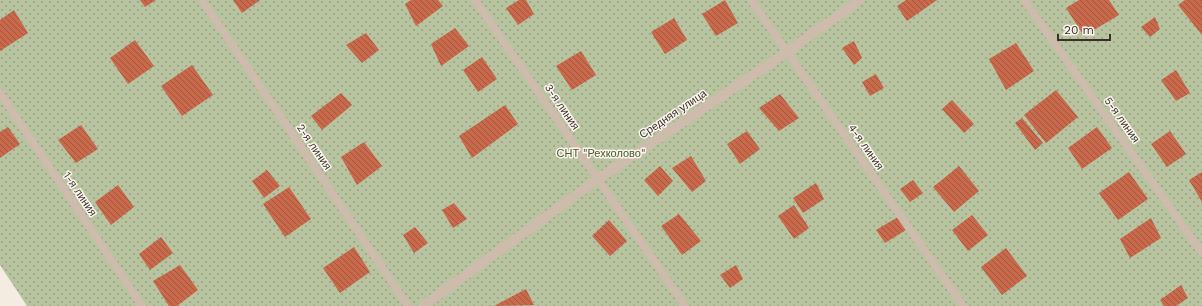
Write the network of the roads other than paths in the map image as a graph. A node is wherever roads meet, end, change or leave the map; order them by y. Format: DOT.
graph roads {
  1 [pos="202,0"];
  2 [pos="475,0"];
  3 [pos="751,0"];
  4 [pos="860,0"];
  5 [pos="1024,0"];
  6 [pos="787,52"];
  7 [pos="0,93"];
  8 [pos="598,179"];
  9 [pos="1202,254"];
  10 [pos="142,306"];
  11 [pos="408,306"];
  12 [pos="423,306"];
  13 [pos="685,306"];
  14 [pos="963,306"];
  1 -- 11 [label="lane, 2-я линия"];
  2 -- 8 [label="lane, 3-я линия"];
  3 -- 6 [label="lane, 4-я линия"];
  4 -- 6 [label="street, Средняя улица"];
  5 -- 9 [label="lane, 5-я линия"];
  6 -- 8 [label="street, Средняя улица"];
  6 -- 14 [label="lane, 4-я линия"];
  7 -- 10 [label="lane, 1-я линия"];
  8 -- 12 [label="street, Средняя улица"];
  8 -- 13 [label="lane, 3-я линия"];
}
